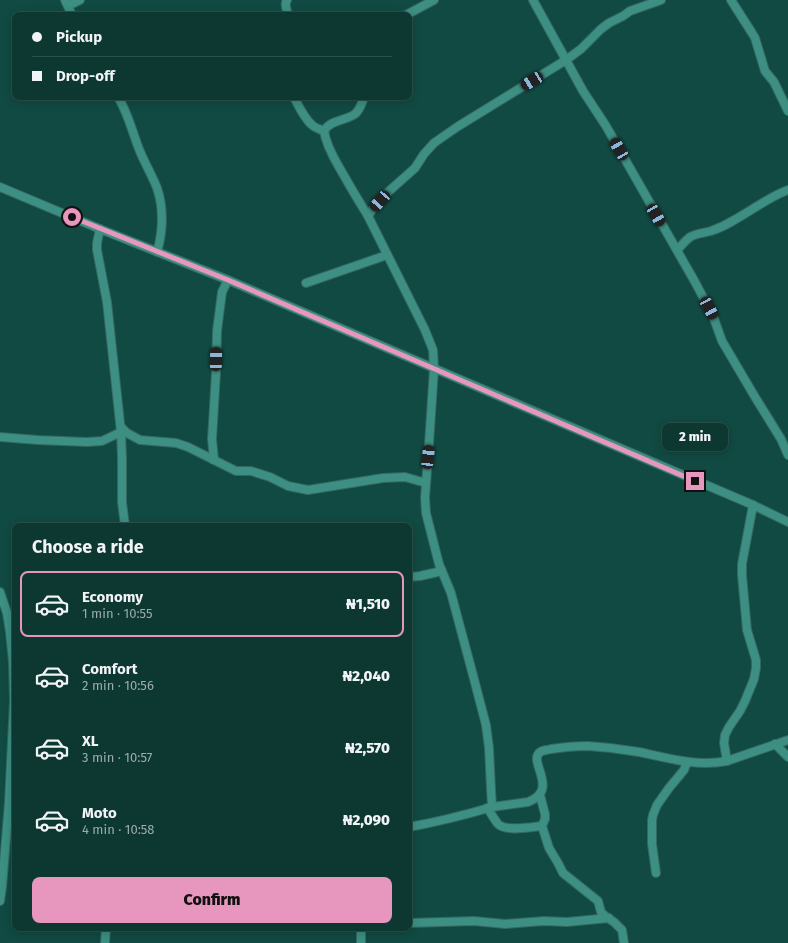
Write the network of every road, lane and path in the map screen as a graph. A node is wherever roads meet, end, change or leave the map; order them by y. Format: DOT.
graph roads {
  1 [pos="80,0"];
  2 [pos="287,0"];
  3 [pos="434,0"];
  4 [pos="533,0"];
  5 [pos="661,0"];
  6 [pos="731,0"];
  7 [pos="66,3"];
  8 [pos="70,12"];
  9 [pos="287,12"];
  10 [pos="412,12"];
  11 [pos="566,60"];
  12 [pos="120,100"];
  13 [pos="295,100"];
  14 [pos="363,100"];
  15 [pos="788,111"];
  16 [pos="324,131"];
  17 [pos="0,187"];
  18 [pos="788,190"];
  19 [pos="368,216"];
  20 [pos="100,229"];
  21 [pos="677,250"];
  22 [pos="157,252"];
  23 [pos="387,255"];
  24 [pos="228,280"];
  25 [pos="306,283"];
  26 [pos="434,369"];
  27 [pos="121,430"];
  28 [pos="0,437"];
  29 [pos="788,455"];
  30 [pos="214,460"];
  31 [pos="426,483"];
  32 [pos="753,506"];
  33 [pos="788,522"];
  34 [pos="125,523"];
  35 [pos="442,571"];
  36 [pos="412,577"];
  37 [pos="0,592"];
  38 [pos="12,652"];
  39 [pos="788,740"];
  40 [pos="775,744"];
  41 [pos="12,749"];
  42 [pos="788,757"];
  43 [pos="727,760"];
  44 [pos="687,762"];
  45 [pos="537,798"];
  46 [pos="490,808"];
  47 [pos="542,826"];
  48 [pos="412,827"];
  49 [pos="656,873"];
  50 [pos="0,901"];
  51 [pos="609,918"];
  52 [pos="412,923"];
  53 [pos="106,931"];
  54 [pos="361,931"];
  55 [pos="105,943"];
  56 [pos="362,943"];
  57 [pos="624,943"];
  1 -- 7 [label="street"];
  2 -- 9 [label="street"];
  3 -- 10 [label="street"];
  4 -- 11 [label="street"];
  5 -- 11 [label="street"];
  6 -- 15 [label="street"];
  7 -- 8 [label="street"];
  11 -- 19 [label="street"];
  11 -- 21 [label="street"];
  12 -- 22 [label="street"];
  13 -- 16 [label="street"];
  14 -- 16 [label="street"];
  16 -- 19 [label="street"];
  17 -- 20 [label="street"];
  18 -- 21 [label="street"];
  19 -- 23 [label="street"];
  20 -- 22 [label="street"];
  20 -- 27 [label="street"];
  21 -- 29 [label="street"];
  22 -- 24 [label="street"];
  23 -- 25 [label="street"];
  23 -- 26 [label="street"];
  24 -- 26 [label="street"];
  24 -- 30 [label="street"];
  26 -- 31 [label="street"];
  26 -- 32 [label="street"];
  27 -- 28 [label="street"];
  27 -- 30 [label="street"];
  27 -- 34 [label="street"];
  30 -- 31 [label="street"];
  31 -- 35 [label="street"];
  32 -- 33 [label="street"];
  32 -- 43 [label="street"];
  35 -- 36 [label="street"];
  35 -- 46 [label="street"];
  37 -- 38 [label="street"];
  39 -- 40 [label="street"];
  40 -- 42 [label="street"];
  40 -- 43 [label="street"];
  41 -- 50 [label="street"];
  43 -- 44 [label="street"];
  44 -- 45 [label="street"];
  44 -- 49 [label="street"];
  45 -- 46 [label="street"];
  45 -- 47 [label="street"];
  46 -- 47 [label="street"];
  46 -- 48 [label="street"];
  47 -- 51 [label="street"];
  51 -- 52 [label="street"];
  51 -- 57 [label="street"];
  53 -- 55 [label="street"];
  54 -- 56 [label="street"];
}
